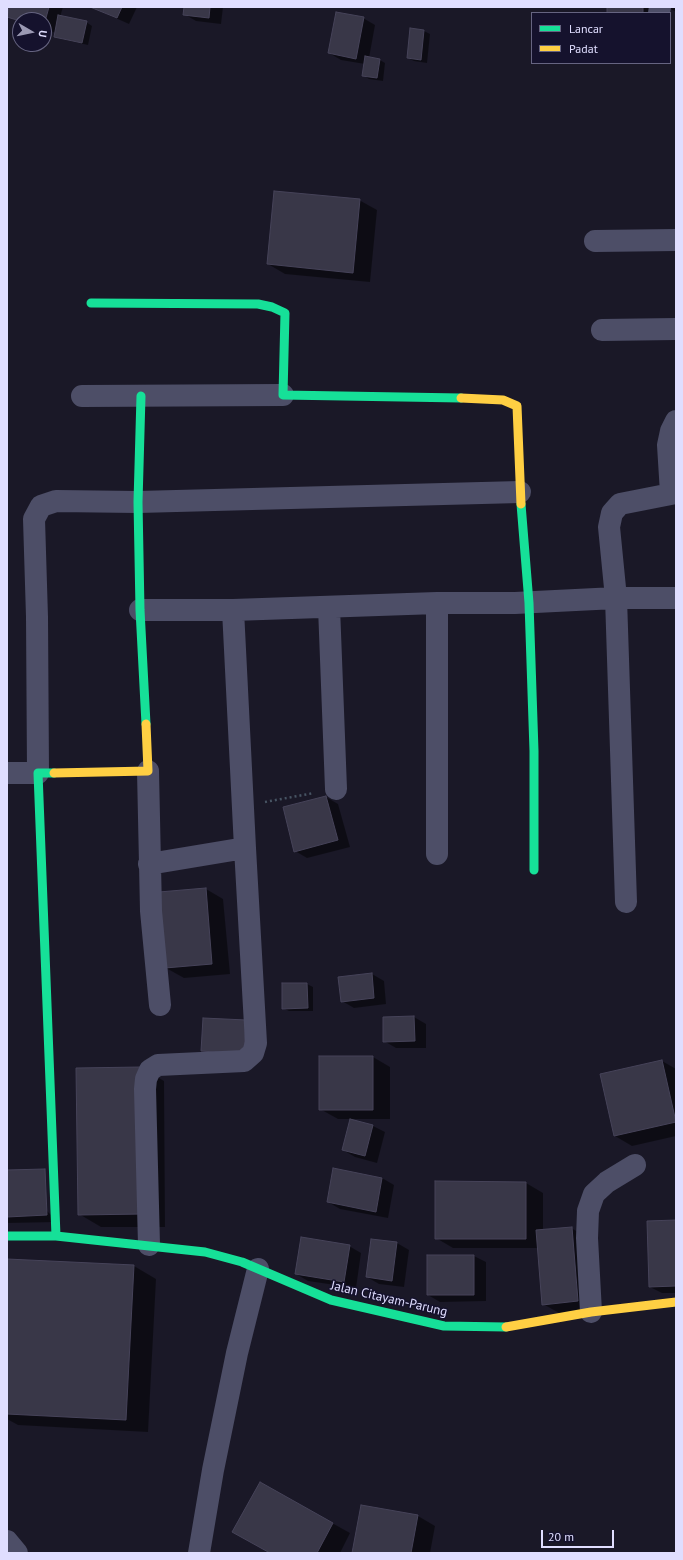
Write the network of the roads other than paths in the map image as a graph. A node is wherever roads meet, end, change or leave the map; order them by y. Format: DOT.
graph roads {
  1 [pos="676,240"];
  2 [pos="595,241"];
  3 [pos="91,303"];
  4 [pos="676,329"];
  5 [pos="602,330"];
  6 [pos="283,395"];
  7 [pos="82,396"];
  8 [pos="141,396"];
  9 [pos="676,421"];
  10 [pos="520,492"];
  11 [pos="673,493"];
  12 [pos="138,502"];
  13 [pos="616,598"];
  14 [pos="676,598"];
  15 [pos="437,603"];
  16 [pos="529,603"];
  17 [pos="329,607"];
  18 [pos="140,610"];
  19 [pos="233,610"];
  20 [pos="148,771"];
  21 [pos="7,773"];
  22 [pos="38,773"];
  23 [pos="336,789"];
  24 [pos="245,848"];
  25 [pos="437,854"];
  26 [pos="150,864"];
  27 [pos="534,870"];
  28 [pos="626,902"];
  29 [pos="160,1005"];
  30 [pos="635,1165"];
  31 [pos="7,1236"];
  32 [pos="56,1236"];
  33 [pos="149,1245"];
  34 [pos="258,1269"];
  35 [pos="676,1302"];
  36 [pos="591,1312"];
  37 [pos="7,1541"];
  38 [pos="17,1553"];
  39 [pos="199,1553"];
  1 -- 2 [label="street"];
  3 -- 6 [label="street"];
  4 -- 5 [label="street"];
  6 -- 8 [label="street"];
  6 -- 10 [label="street"];
  7 -- 8 [label="street"];
  8 -- 12 [label="street"];
  9 -- 11 [label="street"];
  10 -- 12 [label="street"];
  10 -- 16 [label="street"];
  11 -- 13 [label="street"];
  12 -- 18 [label="street"];
  12 -- 22 [label="street"];
  13 -- 14 [label="street"];
  13 -- 16 [label="street"];
  13 -- 28 [label="street"];
  15 -- 16 [label="street"];
  15 -- 17 [label="street"];
  15 -- 25 [label="street"];
  16 -- 27 [label="street"];
  17 -- 19 [label="street"];
  17 -- 23 [label="street"];
  18 -- 19 [label="street"];
  18 -- 20 [label="street"];
  19 -- 24 [label="street"];
  20 -- 22 [label="street"];
  20 -- 26 [label="street"];
  21 -- 22 [label="street"];
  22 -- 32 [label="street"];
  24 -- 26 [label="street"];
  24 -- 33 [label="street"];
  26 -- 29 [label="street"];
  30 -- 36 [label="street"];
  31 -- 32 [label="street, Jalan Citayam-Parung"];
  32 -- 33 [label="street, Jalan Citayam-Parung"];
  33 -- 34 [label="street, Jalan Citayam-Parung"];
  34 -- 36 [label="street, Jalan Citayam-Parung"];
  34 -- 39 [label="street"];
  35 -- 36 [label="street, Jalan Citayam-Parung"];
  37 -- 38 [label="street"];
}
